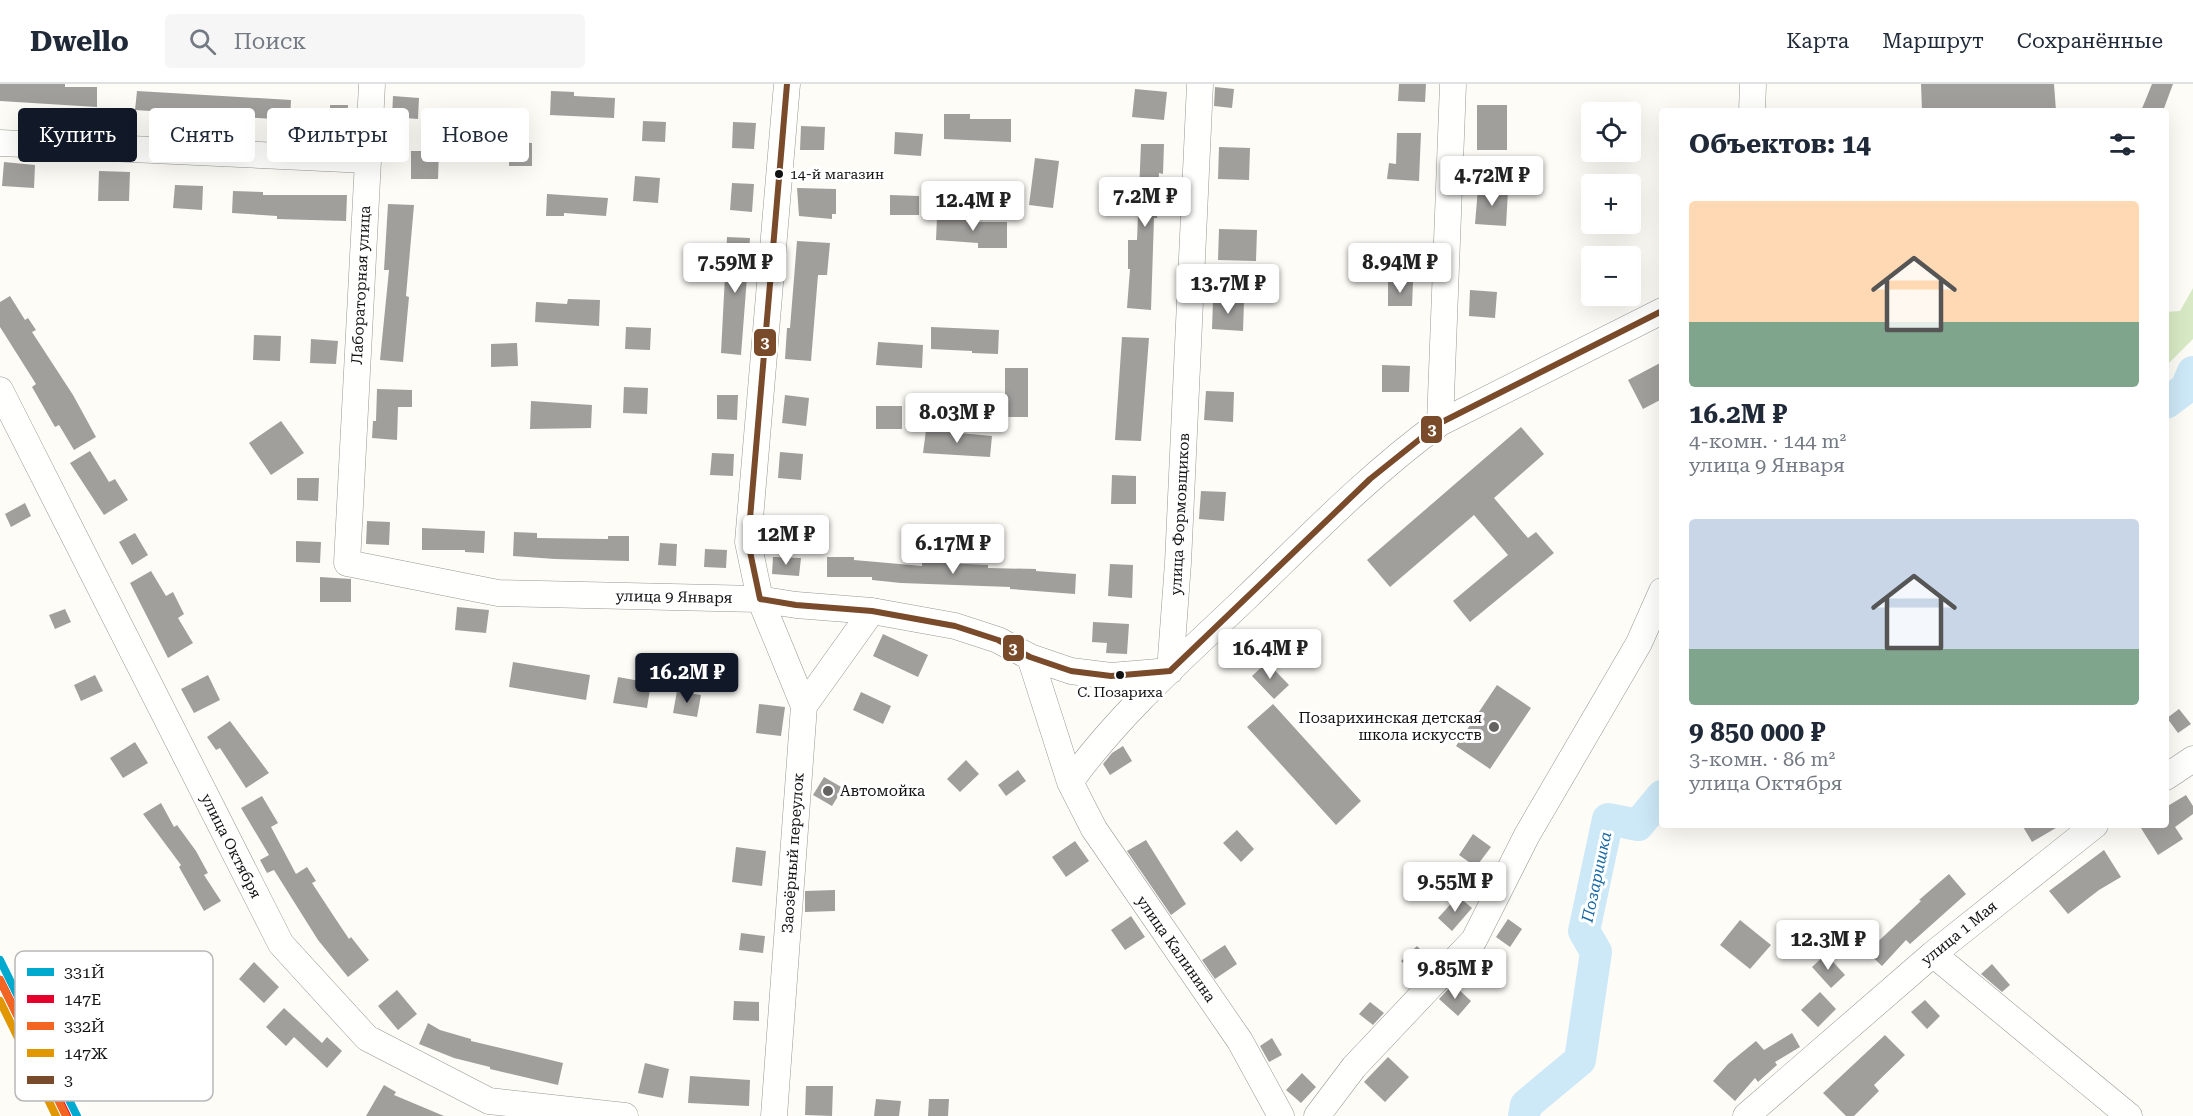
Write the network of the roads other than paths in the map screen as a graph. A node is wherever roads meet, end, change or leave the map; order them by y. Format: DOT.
graph roads {
  1 [pos="372,84"];
  2 [pos="787,84"];
  3 [pos="1200,84"];
  4 [pos="1453,84"];
  5 [pos="1753,84"];
  6 [pos="370,108"];
  7 [pos="1752,108"];
  8 [pos="0,143"];
  9 [pos="267,155"];
  10 [pos="367,162"];
  11 [pos="1659,313"];
  12 [pos="0,390"];
  13 [pos="1440,423"];
  14 [pos="356,565"];
  15 [pos="1659,598"];
  16 [pos="760,599"];
  17 [pos="872,610"];
  18 [pos="1030,657"];
  19 [pos="1170,671"];
  20 [pos="804,706"];
  21 [pos="2193,759"];
  22 [pos="2169,775"];
  23 [pos="1070,782"];
  24 [pos="2091,828"];
  25 [pos="1933,954"];
  26 [pos="625,1116"];
  27 [pos="774,1116"];
  28 [pos="1281,1116"];
  29 [pos="1317,1116"];
  30 [pos="1746,1116"];
  31 [pos="2129,1116"];
  1 -- 6 [label="street, Лабораторная улица"];
  2 -- 16 [label="street, Заозёрный переулок"];
  3 -- 19 [label="street, улица Формовщиков"];
  4 -- 13 [label="street"];
  5 -- 7 [label="street"];
  8 -- 9 [label="street"];
  10 -- 14 [label="street, Лабораторная улица"];
  11 -- 13 [label="street"];
  12 -- 26 [label="street, улица Октября"];
  13 -- 19 [label="street"];
  14 -- 16 [label="street, улица 9 Января"];
  15 -- 29 [label="street"];
  16 -- 17 [label="street, улица 9 Января"];
  16 -- 20 [label="street, Заозёрный переулок"];
  17 -- 18 [label="street, улица 9 Января"];
  17 -- 20 [label="street"];
  18 -- 19 [label="street, улица 9 Января"];
  18 -- 23 [label="street, улица Калинина"];
  19 -- 23 [label="street"];
  20 -- 27 [label="street, Заозёрный переулок"];
  21 -- 22 [label="street"];
  23 -- 28 [label="street, улица Калинина"];
  24 -- 25 [label="street, улица 1 Мая"];
  25 -- 30 [label="street, улица 1 Мая"];
  25 -- 31 [label="street"];
}
